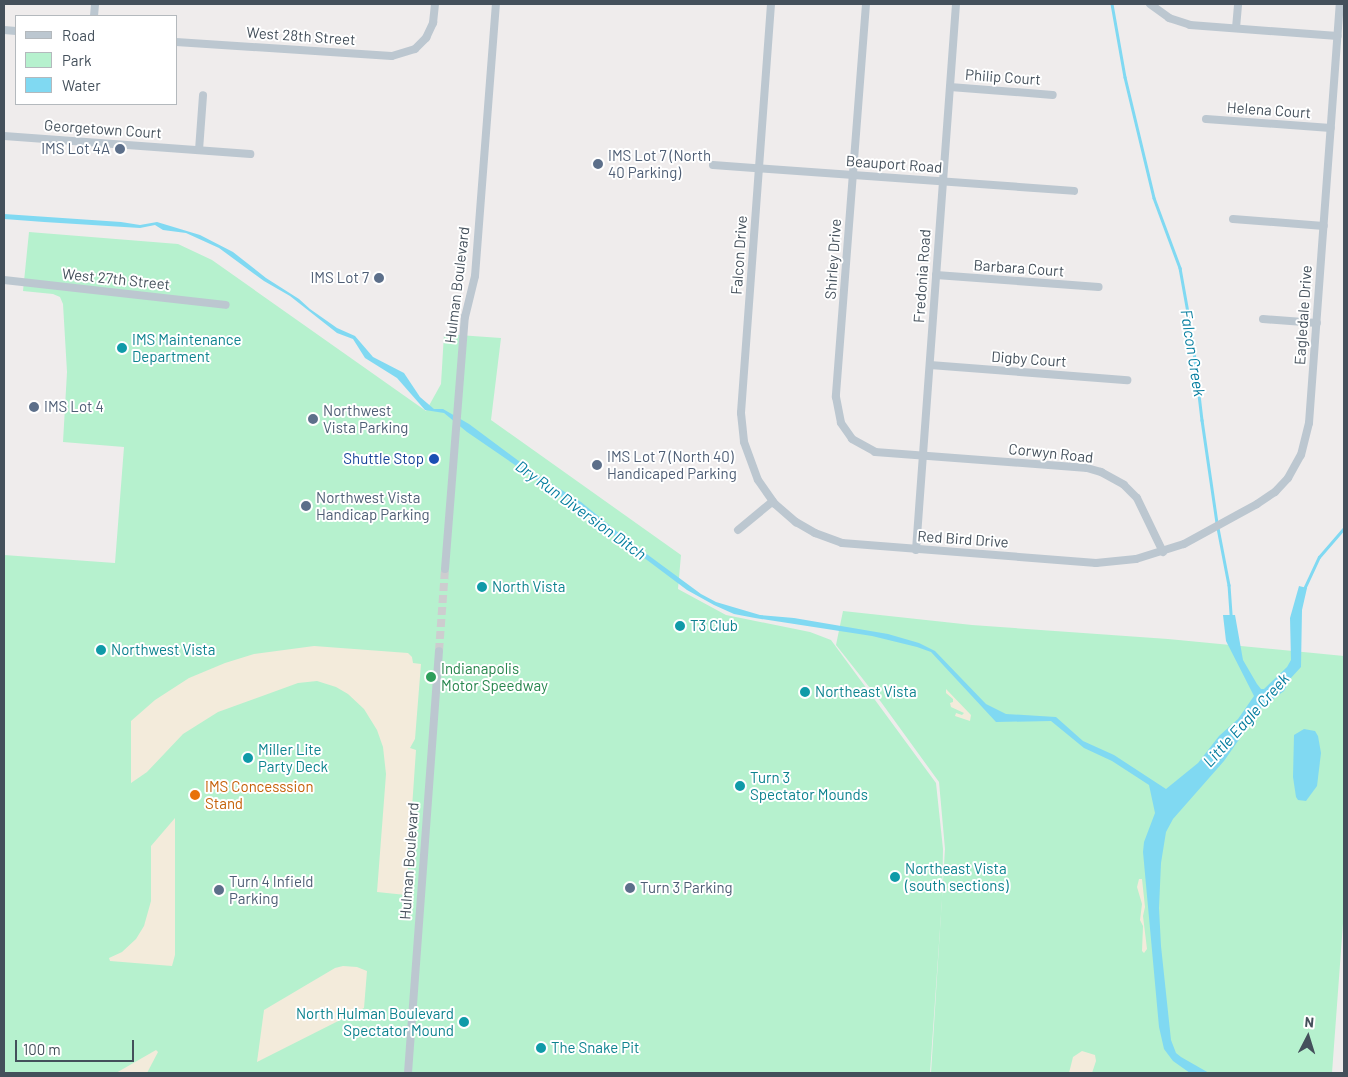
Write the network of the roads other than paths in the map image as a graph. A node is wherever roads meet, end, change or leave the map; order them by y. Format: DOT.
graph roads {
  1 [pos="435,4"];
  2 [pos="496,4"];
  3 [pos="772,4"];
  4 [pos="866,4"];
  5 [pos="956,4"];
  6 [pos="1150,4"];
  7 [pos="1238,4"];
  8 [pos="1340,4"];
  9 [pos="1236,28"];
  10 [pos="1338,36"];
  11 [pos="178,42"];
  12 [pos="950,88"];
  13 [pos="203,95"];
  14 [pos="1053,95"];
  15 [pos="1206,119"];
  16 [pos="1331,128"];
  17 [pos="4,136"];
  18 [pos="199,150"];
  19 [pos="250,154"];
  20 [pos="713,165"];
  21 [pos="759,168"];
  22 [pos="853,175"];
  23 [pos="943,181"];
  24 [pos="1074,191"];
  25 [pos="1233,219"];
  26 [pos="1324,226"];
  27 [pos="936,275"];
  28 [pos="4,280"];
  29 [pos="1099,287"];
  30 [pos="226,305"];
  31 [pos="1263,319"];
  32 [pos="1317,323"];
  33 [pos="930,365"];
  34 [pos="1127,380"];
  35 [pos="923,456"];
  36 [pos="773,501"];
  37 [pos="738,530"];
  38 [pos="916,550"];
  39 [pos="1163,552"];
  40 [pos="445,569"];
  41 [pos="439,651"];
  42 [pos="408,1073"];
  1 -- 11 [label="street, West 28th Street"];
  2 -- 40 [label="street, Hulman Boulevard"];
  3 -- 21 [label="street, Falcon Drive"];
  4 -- 22 [label="street, Shirley Drive"];
  5 -- 12 [label="street, Fredonia Road"];
  6 -- 9 [label="street"];
  7 -- 9 [label="street"];
  8 -- 10 [label="street, Eagledale Drive"];
  9 -- 10 [label="street"];
  10 -- 16 [label="street, Eagledale Drive"];
  12 -- 14 [label="street, Philip Court"];
  12 -- 23 [label="street, Fredonia Road"];
  13 -- 18 [label="street"];
  15 -- 16 [label="street, Helena Court"];
  16 -- 26 [label="street, Eagledale Drive"];
  17 -- 18 [label="street, Georgetown Court"];
  18 -- 19 [label="street, Georgetown Court"];
  20 -- 21 [label="street, Beauport Road"];
  21 -- 22 [label="street, Beauport Road"];
  21 -- 36 [label="street, Falcon Drive"];
  22 -- 23 [label="street, Beauport Road"];
  22 -- 35 [label="street, Shirley Drive"];
  23 -- 24 [label="street, Beauport Road"];
  23 -- 27 [label="street, Fredonia Road"];
  25 -- 26 [label="street"];
  26 -- 32 [label="street, Eagledale Drive"];
  27 -- 29 [label="street, Barbara Court"];
  27 -- 33 [label="street, Fredonia Road"];
  28 -- 30 [label="street, West 27th Street"];
  31 -- 32 [label="street"];
  32 -- 39 [label="street, Eagledale Drive"];
  33 -- 34 [label="street, Digby Court"];
  33 -- 35 [label="street, Fredonia Road"];
  35 -- 38 [label="street, Fredonia Road"];
  35 -- 39 [label="street, Corwyn Road"];
  36 -- 37 [label="street"];
  36 -- 38 [label="street, Red Bird Drive"];
  38 -- 39 [label="street, Red Bird Drive"];
  41 -- 42 [label="street, Hulman Boulevard"];
}
